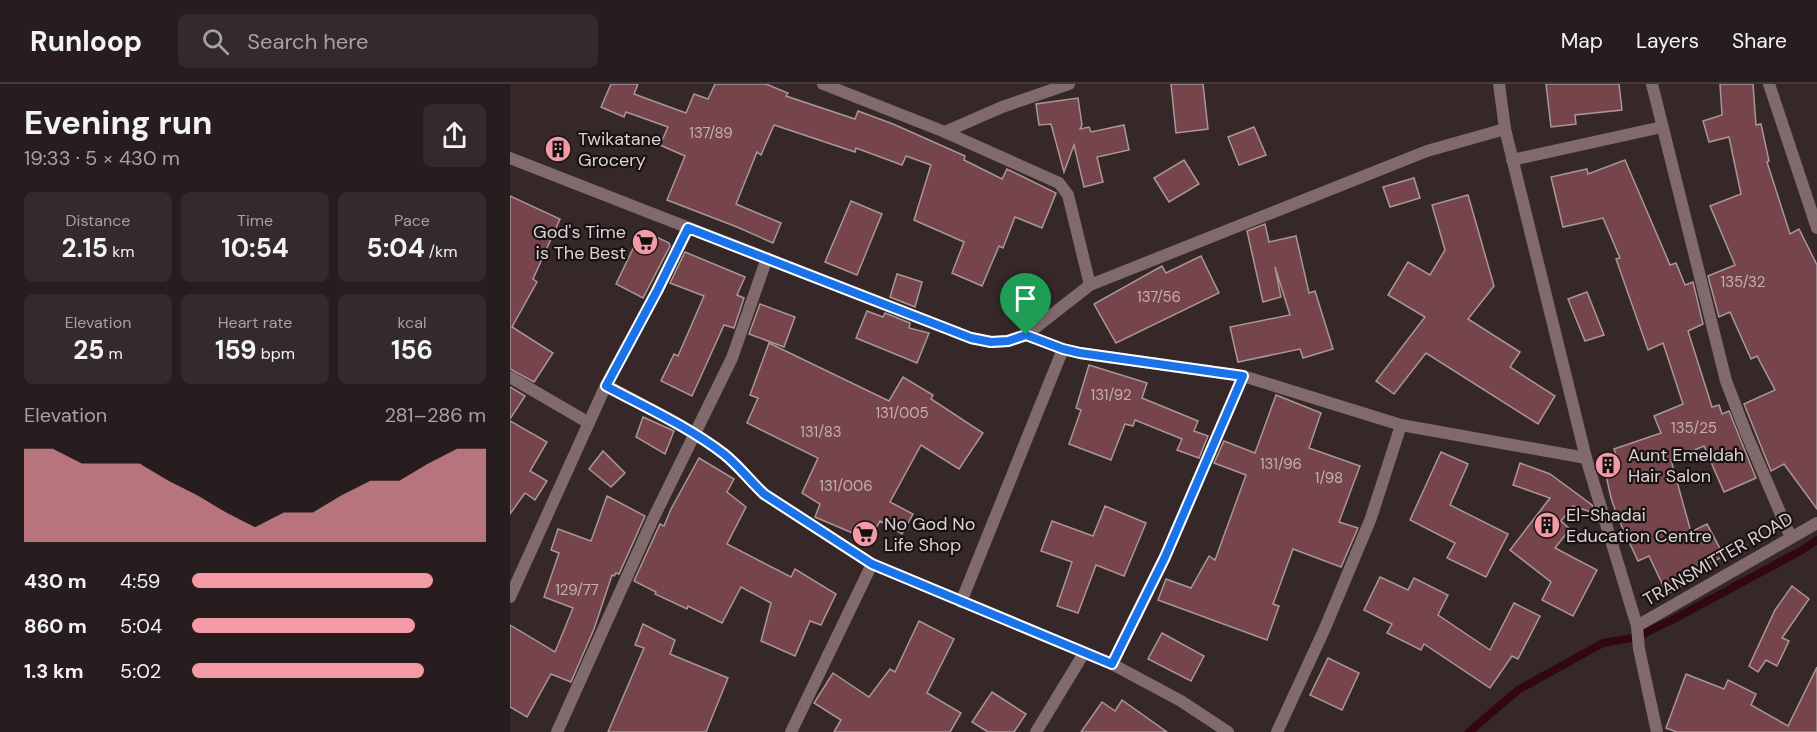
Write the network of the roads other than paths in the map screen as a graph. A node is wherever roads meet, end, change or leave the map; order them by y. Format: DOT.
graph roads {
  1 [pos="823,84"];
  2 [pos="1069,84"];
  3 [pos="1499,84"];
  4 [pos="1652,84"];
  5 [pos="1769,84"];
  6 [pos="1662,127"];
  7 [pos="1504,129"];
  8 [pos="945,132"];
  9 [pos="510,158"];
  10 [pos="1512,160"];
  11 [pos="688,228"];
  12 [pos="1817,228"];
  13 [pos="766,258"];
  14 [pos="1090,285"];
  15 [pos="1026,335"];
  16 [pos="1063,349"];
  17 [pos="1243,376"];
  18 [pos="510,377"];
  19 [pos="606,386"];
  20 [pos="589,423"];
  21 [pos="1401,425"];
  22 [pos="694,435"];
  23 [pos="1586,458"];
  24 [pos="1817,523"];
  25 [pos="1791,538"];
  26 [pos="872,564"];
  27 [pos="514,577"];
  28 [pos="510,597"];
  29 [pos="961,602"];
  30 [pos="1637,626"];
  31 [pos="1083,653"];
  32 [pos="1112,664"];
  33 [pos="557,732"];
  34 [pos="791,732"];
  35 [pos="1036,732"];
  36 [pos="1228,732"];
  37 [pos="1277,732"];
  38 [pos="1657,732"];
  1 -- 8 [label="street"];
  2 -- 8 [label="street"];
  3 -- 7 [label="street"];
  4 -- 6 [label="street"];
  5 -- 12 [label="street"];
  6 -- 10 [label="street"];
  6 -- 25 [label="street"];
  7 -- 10 [label="street"];
  7 -- 14 [label="street"];
  8 -- 14 [label="street"];
  9 -- 11 [label="street"];
  10 -- 23 [label="street"];
  11 -- 13 [label="street"];
  11 -- 19 [label="street"];
  13 -- 15 [label="street"];
  13 -- 22 [label="street"];
  14 -- 15 [label="street"];
  15 -- 16 [label="street"];
  16 -- 17 [label="street"];
  16 -- 29 [label="street"];
  17 -- 21 [label="street"];
  17 -- 32 [label="street"];
  18 -- 20 [label="street"];
  19 -- 20 [label="street"];
  19 -- 22 [label="street"];
  20 -- 27 [label="street"];
  21 -- 23 [label="street"];
  21 -- 37 [label="street"];
  22 -- 26 [label="street"];
  22 -- 33 [label="street"];
  23 -- 30 [label="street"];
  24 -- 25 [label="street, TRANSMITTER ROAD"];
  25 -- 30 [label="street, TRANSMITTER ROAD"];
  26 -- 29 [label="street"];
  26 -- 34 [label="street"];
  27 -- 28 [label="street"];
  29 -- 31 [label="street"];
  30 -- 38 [label="street"];
  31 -- 32 [label="street"];
  31 -- 35 [label="street"];
  32 -- 36 [label="street"];
}
